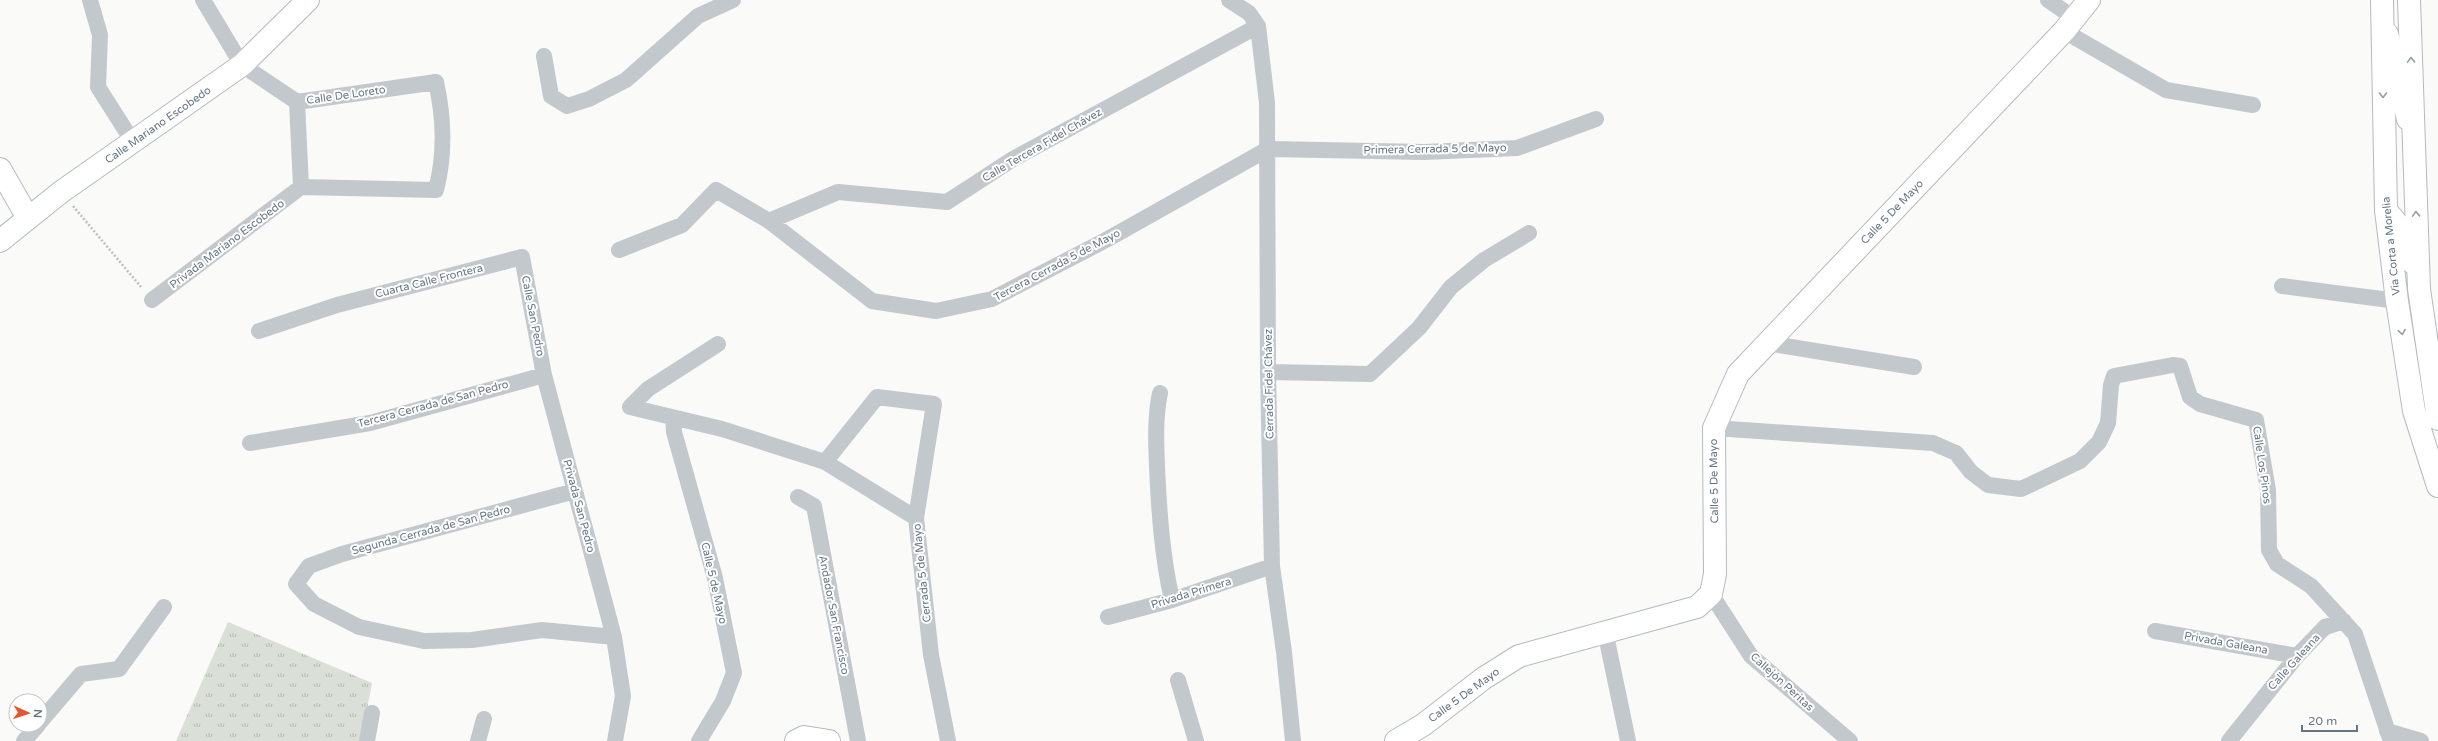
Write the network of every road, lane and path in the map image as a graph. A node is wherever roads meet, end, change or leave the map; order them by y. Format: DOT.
graph roads {
  1 [pos="90,0"];
  2 [pos="203,0"];
  3 [pos="308,0"];
  4 [pos="733,0"];
  5 [pos="1229,0"];
  6 [pos="2048,0"];
  7 [pos="2089,0"];
  8 [pos="2409,0"];
  9 [pos="2383,10"];
  10 [pos="2069,24"];
  11 [pos="1258,26"];
  12 [pos="544,56"];
  13 [pos="242,65"];
  14 [pos="298,102"];
  15 [pos="2253,105"];
  16 [pos="1596,119"];
  17 [pos="2414,140"];
  18 [pos="134,142"];
  19 [pos="1268,149"];
  20 [pos="0,169"];
  21 [pos="301,187"];
  22 [pos="61,192"];
  23 [pos="2386,210"];
  24 [pos="28,218"];
  25 [pos="769,221"];
  26 [pos="1529,233"];
  27 [pos="0,241"];
  28 [pos="619,250"];
  29 [pos="522,257"];
  30 [pos="2282,286"];
  31 [pos="2419,289"];
  32 [pos="152,300"];
  33 [pos="2397,301"];
  34 [pos="259,331"];
  35 [pos="1767,343"];
  36 [pos="718,344"];
  37 [pos="1914,367"];
  38 [pos="1268,372"];
  39 [pos="544,375"];
  40 [pos="1160,393"];
  41 [pos="673,418"];
  42 [pos="2438,419"];
  43 [pos="1714,428"];
  44 [pos="250,443"];
  45 [pos="825,462"];
  46 [pos="2438,486"];
  47 [pos="575,491"];
  48 [pos="798,498"];
  49 [pos="916,518"];
  50 [pos="1272,566"];
  51 [pos="1711,594"];
  52 [pos="1172,600"];
  53 [pos="164,607"];
  54 [pos="1108,617"];
  55 [pos="2344,621"];
  56 [pos="1605,631"];
  57 [pos="2155,631"];
  58 [pos="614,637"];
  59 [pos="2297,656"];
  60 [pos="1178,680"];
  61 [pos="48,713"];
  62 [pos="372,713"];
  63 [pos="484,719"];
  64 [pos="31,733"];
  65 [pos="2389,736"];
  66 [pos="24,741"];
  67 [pos="367,741"];
  68 [pos="478,741"];
  69 [pos="615,741"];
  70 [pos="699,741"];
  71 [pos="796,741"];
  72 [pos="829,741"];
  73 [pos="858,741"];
  74 [pos="948,741"];
  75 [pos="1196,741"];
  76 [pos="1293,741"];
  77 [pos="1396,741"];
  78 [pos="1628,741"];
  79 [pos="1850,741"];
  80 [pos="2229,741"];
  81 [pos="2421,741"];
  1 -- 18 [label="street"];
  2 -- 13 [label="street"];
  3 -- 13 [label="street, Calle Mariano Escobedo"];
  4 -- 12 [label="street"];
  5 -- 11 [label="street"];
  6 -- 10 [label="street"];
  7 -- 10 [label="street, Calle 5 De Mayo"];
  17 -- 8 [label="street, one-way"];
  9 -- 17 [label="street"];
  9 -- 23 [label="street, Via Corta a Morelia, one-way"];
  10 -- 15 [label="street"];
  10 -- 35 [label="street, Calle 5 De Mayo"];
  11 -- 19 [label="street, Cerrada Fidel Chávez"];
  11 -- 25 [label="street, Calle Tercera Fidel Chávez"];
  13 -- 14 [label="street, Calle De Loreto"];
  13 -- 18 [label="street, Calle Mariano Escobedo"];
  14 -- 21 [label="street"];
  14 -- 21 [label="street, Calle De Loreto"];
  16 -- 19 [label="street, Primera Cerrada 5 de Mayo"];
  31 -- 17 [label="street, one-way"];
  18 -- 22 [label="street, Calle Mariano Escobedo"];
  19 -- 25 [label="street, Tercera Cerrada 5 de Mayo"];
  19 -- 38 [label="street, Cerrada Fidel Chávez"];
  20 -- 24 [label="street"];
  21 -- 32 [label="street, Privada Mariano Escobedo"];
  22 -- 24 [label="street, Calle Mariano Escobedo"];
  22 -- 32 [label="path"];
  23 -- 31 [label="street"];
  23 -- 33 [label="street, Via Corta a Morelia"];
  24 -- 27 [label="street, Calle Mariano Escobedo"];
  25 -- 28 [label="street, Tercera Cerrada 5 de Mayo"];
  26 -- 38 [label="street"];
  29 -- 34 [label="street, Cuarta Calle Frontera"];
  29 -- 39 [label="street, Calle San Pedro"];
  30 -- 33 [label="street"];
  31 -- 42 [label="street"];
  33 -- 46 [label="street, Via Corta a Morelia, one-way"];
  35 -- 37 [label="street"];
  35 -- 43 [label="street, Calle 5 De Mayo"];
  36 -- 41 [label="street"];
  38 -- 50 [label="street, Cerrada Fidel Chávez"];
  39 -- 44 [label="street, Tercera Cerrada de San Pedro"];
  39 -- 47 [label="street, Privada San Pedro"];
  40 -- 52 [label="street"];
  41 -- 45 [label="street"];
  41 -- 70 [label="street, Calle 5 de Mayo"];
  43 -- 51 [label="street, Calle 5 De Mayo"];
  43 -- 55 [label="street, Calle Los Pinos"];
  45 -- 49 [label="street"];
  45 -- 49 [label="street, Cerrada 5 de Mayo"];
  47 -- 58 [label="street, Privada San Pedro"];
  47 -- 58 [label="street, Segunda Cerrada de San Pedro"];
  48 -- 73 [label="street, Andador San Francisco"];
  49 -- 74 [label="street, Cerrada 5 de Mayo"];
  50 -- 52 [label="street, Privada Primera"];
  50 -- 76 [label="street, Cerrada Fidel Chávez"];
  51 -- 56 [label="street, Calle 5 De Mayo"];
  51 -- 79 [label="street, Callejón Peritas"];
  52 -- 54 [label="street, Privada Primera"];
  53 -- 61 [label="street"];
  55 -- 59 [label="street, Calle Galeana"];
  55 -- 65 [label="street"];
  56 -- 77 [label="street, Calle 5 De Mayo"];
  56 -- 78 [label="street"];
  57 -- 59 [label="street, Privada Galeana"];
  58 -- 69 [label="street, Privada San Pedro"];
  59 -- 80 [label="street, Calle Galeana"];
  60 -- 75 [label="street"];
  62 -- 67 [label="street"];
  63 -- 68 [label="street"];
  64 -- 66 [label="street"];
  65 -- 81 [label="street"];
  71 -- 72 [label="street"];
}
